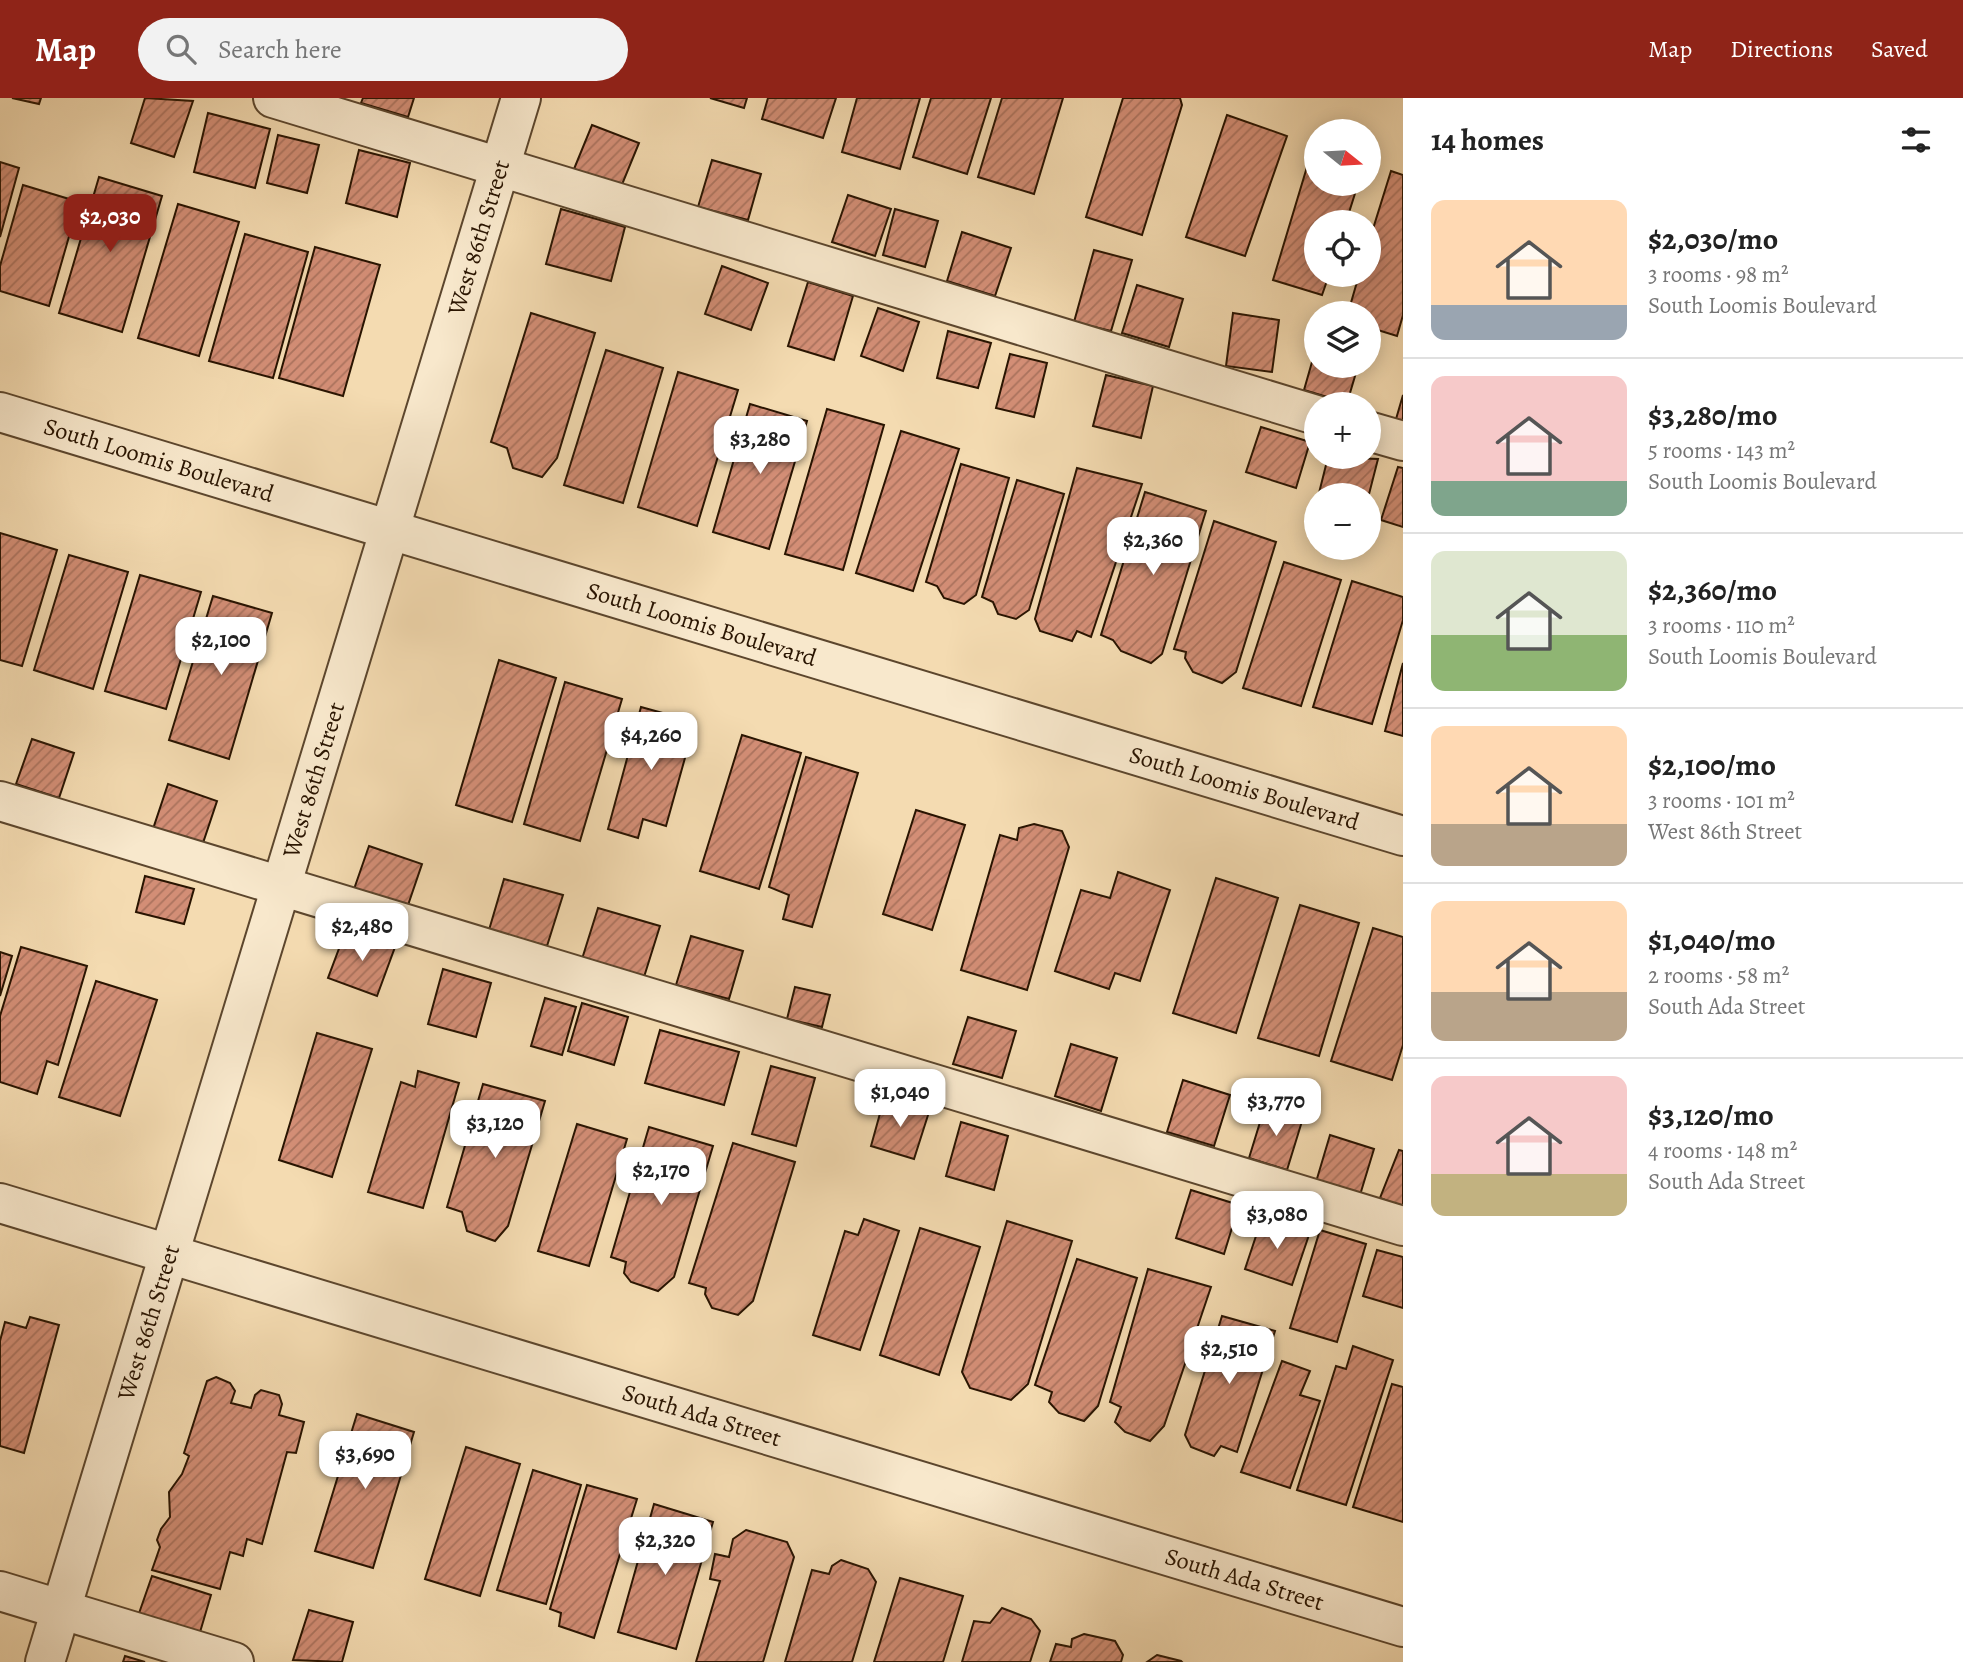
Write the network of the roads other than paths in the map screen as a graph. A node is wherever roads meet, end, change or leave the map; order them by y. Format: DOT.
graph roads {
  1 [pos="273,98"];
  2 [pos="521,98"];
  3 [pos="500,167"];
  4 [pos="1304,411"];
  5 [pos="0,412"];
  6 [pos="1381,435"];
  7 [pos="1403,441"];
  8 [pos="389,530"];
  9 [pos="0,801"];
  10 [pos="1403,836"];
  11 [pos="281,886"];
  12 [pos="0,1203"];
  13 [pos="1403,1226"];
  14 [pos="169,1254"];
  15 [pos="0,1591"];
  16 [pos="61,1609"];
  17 [pos="1403,1627"];
  18 [pos="45,1662"];
  19 [pos="234,1662"];
  1 -- 3 [label="street"];
  2 -- 3 [label="street, West 86th Street"];
  3 -- 4 [label="street"];
  3 -- 8 [label="street, West 86th Street"];
  5 -- 8 [label="street, South Loomis Boulevard"];
  6 -- 7 [label="street"];
  8 -- 10 [label="street, South Loomis Boulevard"];
  8 -- 11 [label="street, West 86th Street"];
  9 -- 11 [label="street"];
  11 -- 13 [label="street"];
  11 -- 14 [label="street, West 86th Street"];
  12 -- 14 [label="street, South Ada Street"];
  14 -- 16 [label="street, West 86th Street"];
  14 -- 17 [label="street, South Ada Street"];
  15 -- 16 [label="street"];
  16 -- 18 [label="street, West 86th Street"];
  16 -- 19 [label="street"];
}
